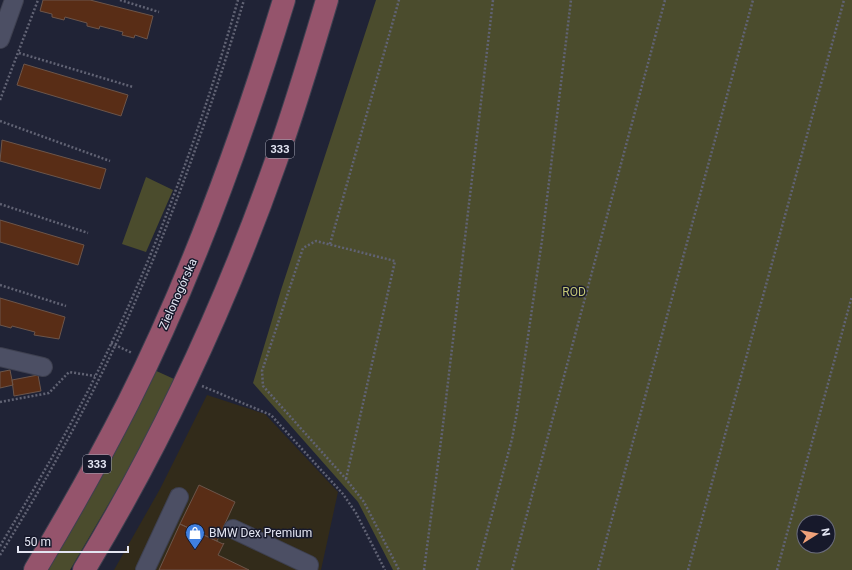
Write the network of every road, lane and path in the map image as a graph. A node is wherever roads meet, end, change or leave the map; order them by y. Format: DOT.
graph roads {
  1 [pos="14,0"];
  2 [pos="38,0"];
  3 [pos="120,0"];
  4 [pos="238,0"];
  5 [pos="244,0"];
  6 [pos="284,0"];
  7 [pos="327,0"];
  8 [pos="399,0"];
  9 [pos="493,0"];
  10 [pos="571,0"];
  11 [pos="665,0"];
  12 [pos="753,0"];
  13 [pos="844,0"];
  14 [pos="159,12"];
  15 [pos="0,39"];
  16 [pos="19,53"];
  17 [pos="133,87"];
  18 [pos="2,93"];
  19 [pos="0,100"];
  20 [pos="0,122"];
  21 [pos="110,161"];
  22 [pos="0,204"];
  23 [pos="88,233"];
  24 [pos="330,244"];
  25 [pos="0,285"];
  26 [pos="852,296"];
  27 [pos="66,306"];
  28 [pos="0,357"];
  29 [pos="43,367"];
  30 [pos="95,376"];
  31 [pos="202,386"];
  32 [pos="0,402"];
  33 [pos="346,478"];
  34 [pos="179,497"];
  35 [pos="233,529"];
  36 [pos="0,546"];
  37 [pos="0,555"];
  38 [pos="35,570"];
  39 [pos="84,570"];
  40 [pos="145,570"];
  41 [pos="308,570"];
  42 [pos="385,570"];
  43 [pos="399,570"];
  44 [pos="424,570"];
  45 [pos="477,570"];
  46 [pos="512,570"];
  47 [pos="598,570"];
  48 [pos="688,570"];
  49 [pos="777,570"];
  1 -- 15 [label="street"];
  2 -- 16 [label="path"];
  3 -- 14 [label="path"];
  4 -- 30 [label="path"];
  5 -- 37 [label="path"];
  6 -- 38 [label="main road, Zielonogórska / 333"];
  7 -- 39 [label="main road, 333"];
  8 -- 24 [label="path"];
  9 -- 44 [label="path"];
  10 -- 45 [label="path"];
  11 -- 46 [label="path"];
  12 -- 47 [label="path"];
  13 -- 48 [label="path"];
  16 -- 17 [label="path"];
  16 -- 18 [label="path"];
  18 -- 19 [label="path"];
  20 -- 21 [label="path"];
  22 -- 23 [label="path"];
  24 -- 33 [label="path"];
  24 -- 33 [label="path"];
  25 -- 27 [label="path"];
  26 -- 49 [label="path"];
  28 -- 29 [label="street"];
  30 -- 32 [label="path"];
  30 -- 36 [label="path"];
  31 -- 42 [label="path"];
  33 -- 43 [label="path"];
  34 -- 40 [label="street"];
  35 -- 41 [label="street"];
}
